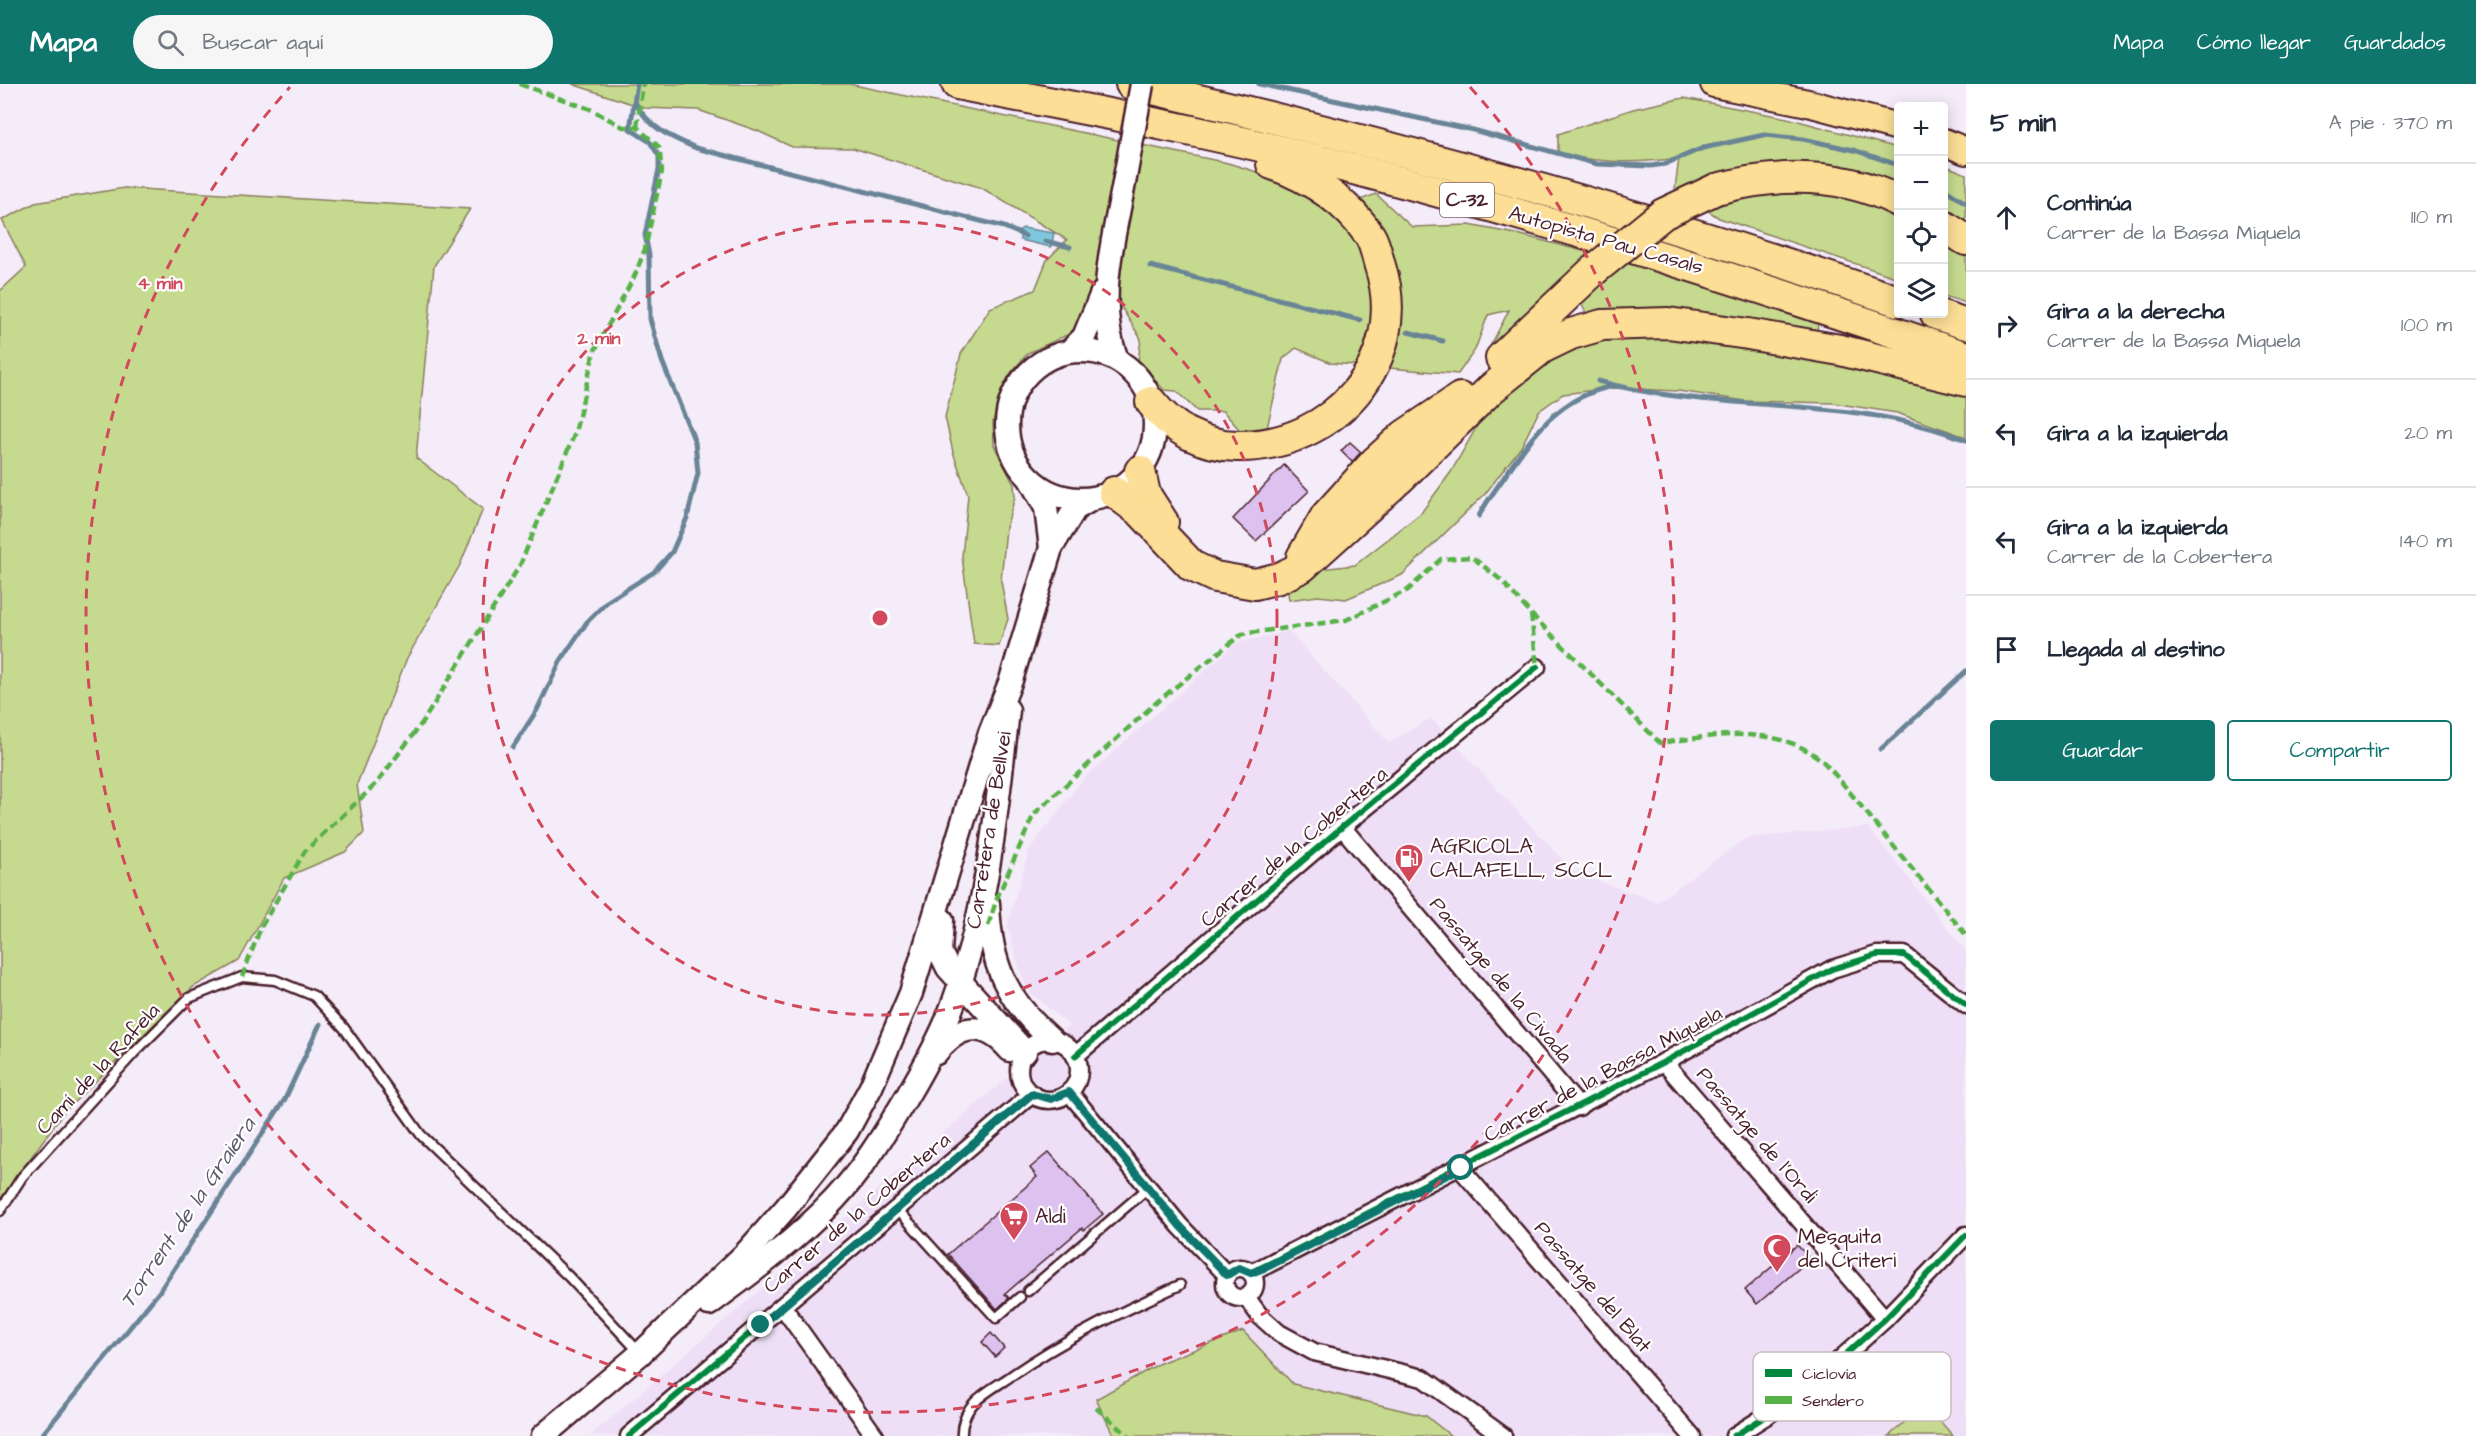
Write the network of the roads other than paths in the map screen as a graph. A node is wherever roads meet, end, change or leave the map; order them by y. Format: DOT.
graph roads {
  1 [pos="957,84"];
  2 [pos="1131,84"];
  3 [pos="1142,84"];
  4 [pos="1714,84"];
  5 [pos="1894,126"];
  6 [pos="1219,137"];
  7 [pos="1948,143"];
  8 [pos="1966,150"];
  9 [pos="1894,199"];
  10 [pos="1948,229"];
  11 [pos="1966,240"];
  12 [pos="1107,277"];
  13 [pos="1894,299"];
  14 [pos="1948,318"];
  15 [pos="1966,324"];
  16 [pos="1070,351"];
  17 [pos="1966,357"];
  18 [pos="1117,360"];
  19 [pos="1966,381"];
  20 [pos="1151,402"];
  21 [pos="1140,471"];
  22 [pos="1031,481"];
  23 [pos="1103,496"];
  24 [pos="1050,548"];
  25 [pos="1537,667"];
  26 [pos="1011,680"];
  27 [pos="1342,827"];
  28 [pos="961,828"];
  29 [pos="986,877"];
  30 [pos="960,980"];
  31 [pos="1966,1005"];
  32 [pos="1052,1040"];
  33 [pos="1076,1056"];
  34 [pos="1022,1058"];
  35 [pos="1664,1062"];
  36 [pos="914,1084"];
  37 [pos="1069,1092"];
  38 [pos="1032,1094"];
  39 [pos="1579,1107"];
  40 [pos="1461,1168"];
  41 [pos="1148,1188"];
  42 [pos="897,1209"];
  43 [pos="0,1211"];
  44 [pos="1966,1235"];
  45 [pos="1251,1273"];
  46 [pos="1227,1275"];
  47 [pos="1180,1285"];
  48 [pos="1028,1291"];
  49 [pos="1020,1297"];
  50 [pos="1246,1297"];
  51 [pos="783,1307"];
  52 [pos="1885,1319"];
  53 [pos="1848,1352"];
  54 [pos="640,1354"];
  55 [pos="1758,1421"];
  56 [pos="543,1436"];
  57 [pos="629,1436"];
  58 [pos="874,1436"];
  59 [pos="962,1436"];
  60 [pos="1503,1436"];
  61 [pos="1692,1436"];
  62 [pos="1734,1436"];
  1 -- 6 [label="highway, Autopista Pau Casals / C-32"];
  2 -- 13 [label="highway, Autopista Pau Casals / C-32"];
  3 -- 12 [label="main road, bridge"];
  4 -- 5 [label="main road"];
  6 -- 17 [label="highway, Autopista Pau Casals / C-32"];
  6 -- 20 [label="highway"];
  7 -- 8 [label="main road"];
  9 -- 21 [label="highway, bridge"];
  10 -- 11 [label="highway"];
  12 -- 16 [label="main road"];
  12 -- 18 [label="main road"];
  14 -- 15 [label="highway"];
  16 -- 18 [label="main road"];
  16 -- 22 [label="main road"];
  18 -- 20 [label="main road"];
  19 -- 23 [label="highway"];
  20 -- 21 [label="main road"];
  21 -- 23 [label="main road"];
  22 -- 23 [label="main road"];
  22 -- 24 [label="main road, Carretera de Bellvei"];
  23 -- 24 [label="main road, Carretera de Bellvei"];
  24 -- 26 [label="main road, Carretera de Bellvei"];
  25 -- 27 [label="street, Carrer de la Cobertera"];
  26 -- 28 [label="main road, Carretera de Bellvei"];
  26 -- 29 [label="main road, Carretera de Bellvei"];
  27 -- 33 [label="street, Carrer de la Cobertera"];
  27 -- 39 [label="street, Passatge de la Civada"];
  28 -- 30 [label="main road"];
  28 -- 54 [label="main road, Carretera de Bellvei"];
  29 -- 30 [label="main road, Carretera de Bellvei"];
  29 -- 32 [label="main road"];
  30 -- 34 [label="main road"];
  30 -- 36 [label="main road, Carretera de Bellvei"];
  31 -- 35 [label="street, Carrer de la Bassa Miquela"];
  32 -- 33 [label="street"];
  32 -- 34 [label="street"];
  33 -- 37 [label="street"];
  34 -- 36 [label="main road"];
  34 -- 38 [label="street"];
  35 -- 39 [label="street, Carrer de la Bassa Miquela"];
  35 -- 52 [label="street, Passatge de l'Ordi"];
  36 -- 54 [label="main road, Carretera de Bellvei"];
  37 -- 38 [label="street"];
  37 -- 41 [label="street"];
  38 -- 42 [label="street, Carrer de la Cobertera"];
  39 -- 40 [label="street, Carrer de la Bassa Miquela"];
  40 -- 45 [label="street, Carrer de la Bassa Miquela"];
  40 -- 61 [label="street, Passatge del Blat"];
  41 -- 46 [label="street"];
  41 -- 48 [label="lane"];
  42 -- 49 [label="lane"];
  42 -- 51 [label="street, Carrer de la Cobertera"];
  43 -- 54 [label="lane, Camí de la Rafela"];
  44 -- 52 [label="street"];
  45 -- 46 [label="street"];
  45 -- 50 [label="street"];
  46 -- 50 [label="street"];
  47 -- 59 [label="lane"];
  50 -- 60 [label="street"];
  51 -- 57 [label="street, Carrer de la Cobertera"];
  51 -- 58 [label="street"];
  52 -- 53 [label="street"];
  54 -- 56 [label="main road, Carretera de Bellvei"];
  55 -- 62 [label="street"];
}
